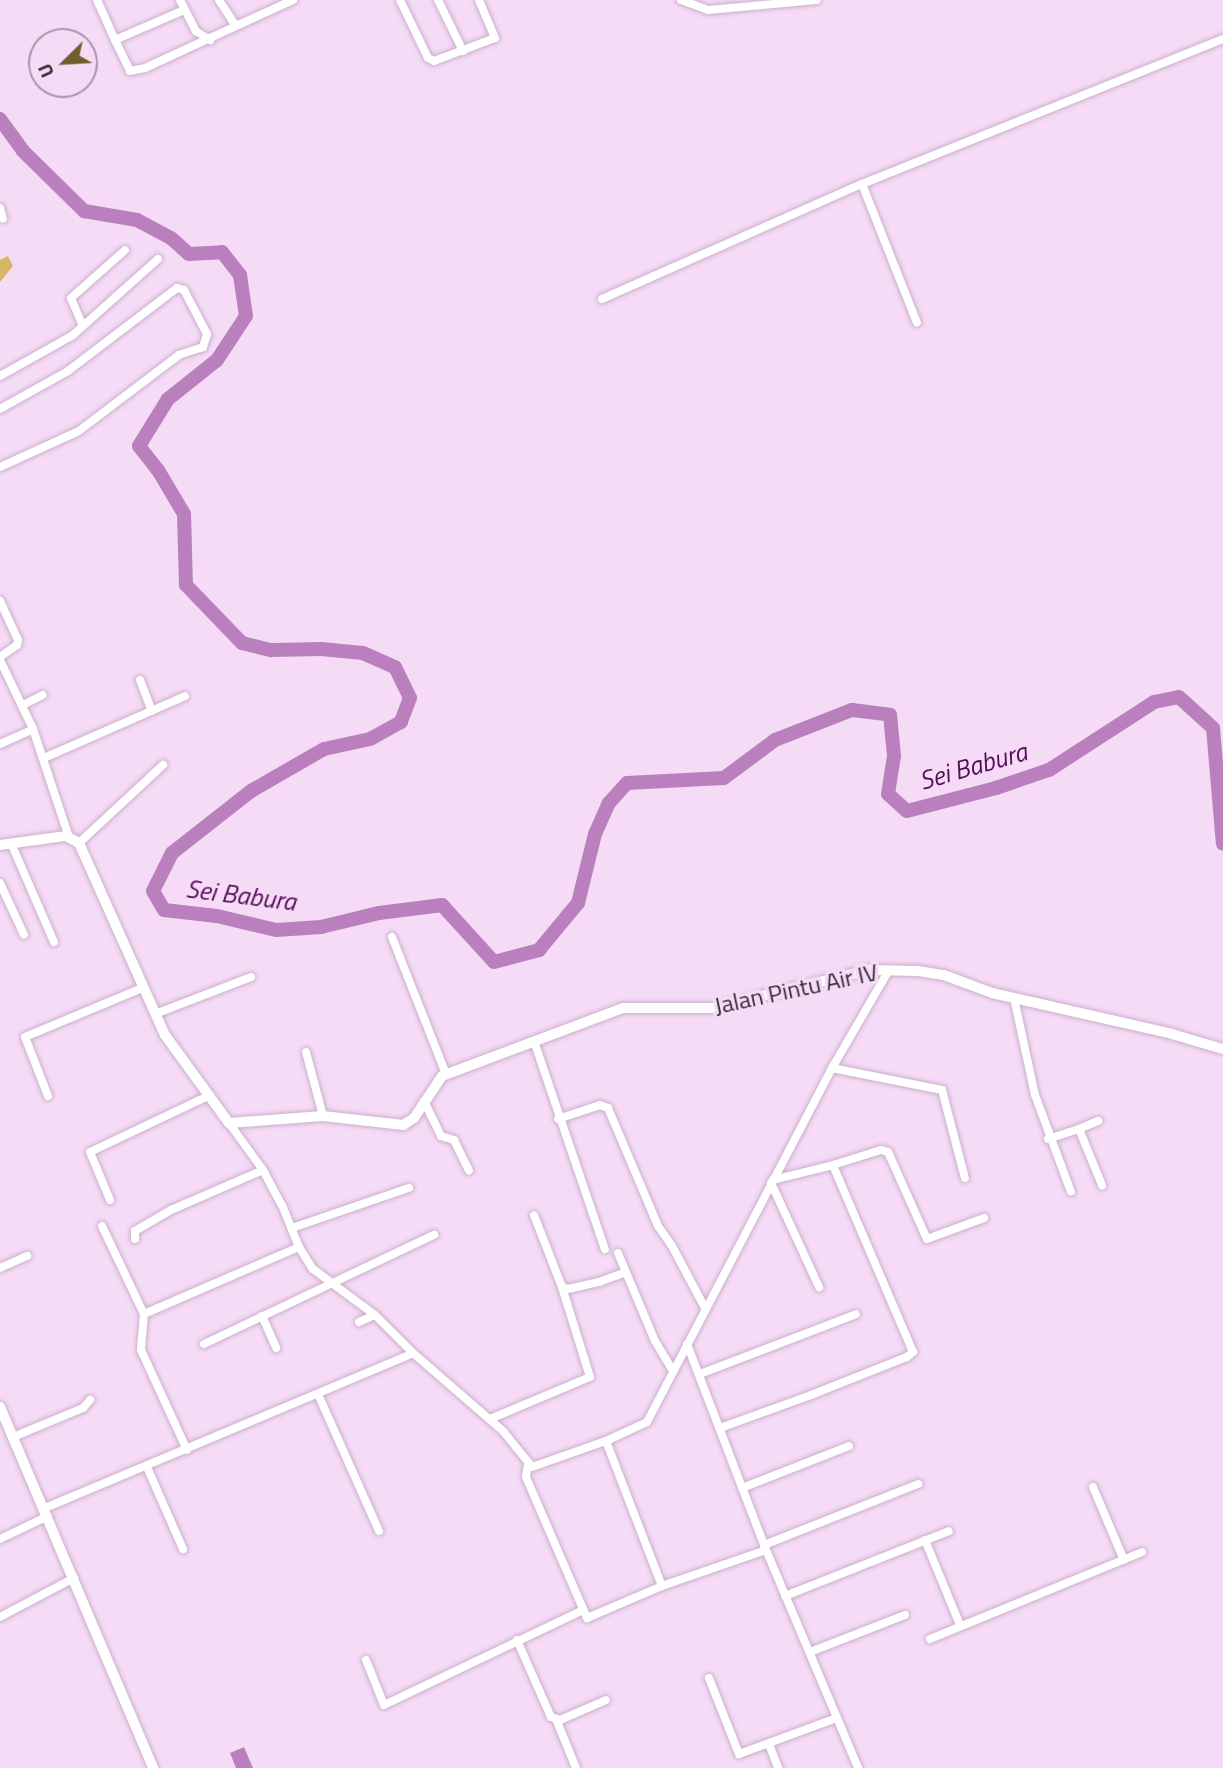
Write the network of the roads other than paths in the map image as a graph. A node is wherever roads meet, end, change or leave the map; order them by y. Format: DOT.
graph roads {
  1 [pos="97,0"];
  2 [pos="180,0"];
  3 [pos="219,0"];
  4 [pos="293,0"];
  5 [pos="400,0"];
  6 [pos="438,0"];
  7 [pos="480,0"];
  8 [pos="681,0"];
  9 [pos="817,0"];
  10 [pos="184,10"];
  11 [pos="236,26"];
  12 [pos="1223,38"];
  13 [pos="115,40"];
  14 [pos="210,40"];
  15 [pos="463,51"];
  16 [pos="862,184"];
  17 [pos="0,208"];
  18 [pos="4,219"];
  19 [pos="125,250"];
  20 [pos="158,259"];
  21 [pos="601,299"];
  22 [pos="917,323"];
  23 [pos="82,324"];
  24 [pos="0,376"];
  25 [pos="0,409"];
  26 [pos="0,467"];
  27 [pos="0,601"];
  28 [pos="0,659"];
  29 [pos="140,680"];
  30 [pos="43,695"];
  31 [pos="185,696"];
  32 [pos="23,705"];
  33 [pos="152,711"];
  34 [pos="33,729"];
  35 [pos="0,744"];
  36 [pos="44,758"];
  37 [pos="163,765"];
  38 [pos="74,840"];
  39 [pos="5,844"];
  40 [pos="0,883"];
  41 [pos="24,934"];
  42 [pos="393,937"];
  43 [pos="54,942"];
  44 [pos="889,970"];
  45 [pos="251,977"];
  46 [pos="142,988"];
  47 [pos="1014,998"];
  48 [pos="155,1014"];
  49 [pos="534,1041"];
  50 [pos="1223,1049"];
  51 [pos="306,1052"];
  52 [pos="832,1068"];
  53 [pos="446,1074"];
  54 [pos="48,1096"];
  55 [pos="208,1096"];
  56 [pos="424,1101"];
  57 [pos="323,1116"];
  58 [pos="558,1119"];
  59 [pos="1098,1121"];
  60 [pos="229,1123"];
  61 [pos="1079,1129"];
  62 [pos="1048,1139"];
  63 [pos="833,1165"];
  64 [pos="263,1170"];
  65 [pos="469,1171"];
  66 [pos="965,1178"];
  67 [pos="772,1181"];
  68 [pos="1102,1185"];
  69 [pos="409,1188"];
  70 [pos="1071,1192"];
  71 [pos="110,1200"];
  72 [pos="534,1214"];
  73 [pos="984,1218"];
  74 [pos="102,1226"];
  75 [pos="292,1228"];
  76 [pos="434,1235"];
  77 [pos="135,1239"];
  78 [pos="299,1247"];
  79 [pos="604,1249"];
  80 [pos="618,1253"];
  81 [pos="27,1256"];
  82 [pos="0,1268"];
  83 [pos="624,1273"];
  84 [pos="333,1282"];
  85 [pos="562,1287"];
  86 [pos="819,1287"];
  87 [pos="705,1308"];
  88 [pos="145,1314"];
  89 [pos="856,1314"];
  90 [pos="375,1315"];
  91 [pos="262,1317"];
  92 [pos="359,1322"];
  93 [pos="204,1344"];
  94 [pos="687,1344"];
  95 [pos="276,1348"];
  96 [pos="413,1353"];
  97 [pos="673,1371"];
  98 [pos="700,1374"];
  99 [pos="318,1394"];
  100 [pos="90,1400"];
  101 [pos="0,1407"];
  102 [pos="490,1419"];
  103 [pos="720,1428"];
  104 [pos="13,1437"];
  105 [pos="606,1441"];
  106 [pos="849,1446"];
  107 [pos="187,1450"];
  108 [pos="528,1464"];
  109 [pos="147,1467"];
  110 [pos="918,1484"];
  111 [pos="1094,1487"];
  112 [pos="742,1488"];
  113 [pos="46,1512"];
  114 [pos="379,1531"];
  115 [pos="949,1531"];
  116 [pos="0,1539"];
  117 [pos="925,1540"];
  118 [pos="765,1547"];
  119 [pos="183,1549"];
  120 [pos="1142,1552"];
  121 [pos="1124,1560"];
  122 [pos="74,1578"];
  123 [pos="662,1586"];
  124 [pos="785,1597"];
  125 [pos="583,1610"];
  126 [pos="905,1615"];
  127 [pos="0,1617"];
  128 [pos="960,1625"];
  129 [pos="930,1639"];
  130 [pos="517,1640"];
  131 [pos="810,1652"];
  132 [pos="366,1660"];
  133 [pos="709,1678"];
  134 [pos="606,1700"];
  135 [pos="837,1718"];
  136 [pos="556,1719"];
  137 [pos="769,1744"];
  138 [pos="153,1768"];
  139 [pos="576,1768"];
  140 [pos="778,1768"];
  141 [pos="858,1768"];
  1 -- 13 [label="street"];
  2 -- 10 [label="street"];
  3 -- 11 [label="street"];
  4 -- 11 [label="street"];
  5 -- 15 [label="street"];
  6 -- 15 [label="street"];
  7 -- 15 [label="street"];
  8 -- 9 [label="street"];
  10 -- 13 [label="street"];
  10 -- 14 [label="street"];
  11 -- 14 [label="street"];
  12 -- 16 [label="street"];
  13 -- 14 [label="street"];
  16 -- 21 [label="street"];
  16 -- 22 [label="street"];
  17 -- 18 [label="street"];
  19 -- 23 [label="street"];
  20 -- 23 [label="street"];
  23 -- 24 [label="street"];
  25 -- 26 [label="street"];
  27 -- 28 [label="street"];
  28 -- 32 [label="street"];
  29 -- 33 [label="street"];
  30 -- 32 [label="street"];
  31 -- 33 [label="street"];
  32 -- 34 [label="street"];
  33 -- 36 [label="street"];
  34 -- 35 [label="street"];
  34 -- 36 [label="street"];
  36 -- 38 [label="street"];
  37 -- 38 [label="street"];
  38 -- 39 [label="main road"];
  38 -- 46 [label="main road"];
  39 -- 43 [label="street"];
  40 -- 41 [label="street"];
  42 -- 53 [label="street"];
  44 -- 47 [label="main road, Jalan Pintu Air IV"];
  44 -- 49 [label="main road, Jalan Pintu Air IV"];
  44 -- 52 [label="street"];
  45 -- 48 [label="street"];
  46 -- 48 [label="main road"];
  46 -- 54 [label="street"];
  47 -- 50 [label="main road, Jalan Pintu Air IV"];
  47 -- 62 [label="street"];
  48 -- 55 [label="main road"];
  49 -- 53 [label="main road, Jalan Pintu Air IV"];
  49 -- 58 [label="street"];
  51 -- 57 [label="street"];
  52 -- 66 [label="street"];
  52 -- 67 [label="street"];
  53 -- 56 [label="main road"];
  55 -- 60 [label="main road"];
  55 -- 71 [label="street"];
  56 -- 57 [label="main road"];
  56 -- 65 [label="street"];
  57 -- 60 [label="main road"];
  58 -- 79 [label="street"];
  58 -- 87 [label="street"];
  59 -- 61 [label="street"];
  60 -- 64 [label="street"];
  61 -- 62 [label="street"];
  61 -- 68 [label="street"];
  62 -- 70 [label="street"];
  63 -- 67 [label="street"];
  63 -- 73 [label="street"];
  63 -- 103 [label="street"];
  64 -- 75 [label="street"];
  64 -- 77 [label="street"];
  67 -- 86 [label="street"];
  67 -- 87 [label="street"];
  69 -- 75 [label="street"];
  72 -- 85 [label="street"];
  74 -- 88 [label="street"];
  75 -- 78 [label="street"];
  76 -- 84 [label="street"];
  78 -- 84 [label="street"];
  78 -- 88 [label="street"];
  80 -- 83 [label="street"];
  81 -- 82 [label="street"];
  83 -- 85 [label="street"];
  83 -- 97 [label="street"];
  84 -- 90 [label="street"];
  84 -- 91 [label="street"];
  85 -- 102 [label="street"];
  87 -- 94 [label="street"];
  88 -- 107 [label="street"];
  89 -- 98 [label="street"];
  90 -- 92 [label="street"];
  90 -- 96 [label="street"];
  91 -- 93 [label="street"];
  91 -- 95 [label="street"];
  94 -- 97 [label="street"];
  94 -- 98 [label="street"];
  96 -- 99 [label="street"];
  96 -- 102 [label="street"];
  97 -- 105 [label="street"];
  98 -- 103 [label="street"];
  99 -- 107 [label="street"];
  99 -- 114 [label="street"];
  100 -- 104 [label="street"];
  101 -- 104 [label="main road"];
  102 -- 108 [label="street"];
  103 -- 112 [label="street"];
  104 -- 113 [label="main road"];
  105 -- 108 [label="street"];
  105 -- 123 [label="street"];
  106 -- 112 [label="street"];
  107 -- 109 [label="street"];
  108 -- 125 [label="street"];
  109 -- 113 [label="street"];
  109 -- 119 [label="street"];
  110 -- 118 [label="street"];
  111 -- 121 [label="street"];
  112 -- 118 [label="street"];
  113 -- 116 [label="street"];
  113 -- 122 [label="main road"];
  115 -- 117 [label="street"];
  117 -- 124 [label="street"];
  117 -- 128 [label="street"];
  118 -- 123 [label="street"];
  118 -- 124 [label="street"];
  120 -- 121 [label="street"];
  121 -- 128 [label="street"];
  122 -- 127 [label="street"];
  122 -- 138 [label="main road"];
  123 -- 125 [label="street"];
  124 -- 131 [label="street"];
  125 -- 130 [label="street"];
  126 -- 131 [label="street"];
  128 -- 129 [label="street"];
  130 -- 132 [label="street"];
  130 -- 136 [label="street"];
  131 -- 135 [label="street"];
  133 -- 137 [label="street"];
  134 -- 136 [label="street"];
  135 -- 137 [label="street"];
  135 -- 141 [label="street"];
  136 -- 139 [label="street"];
  137 -- 140 [label="street"];
}
